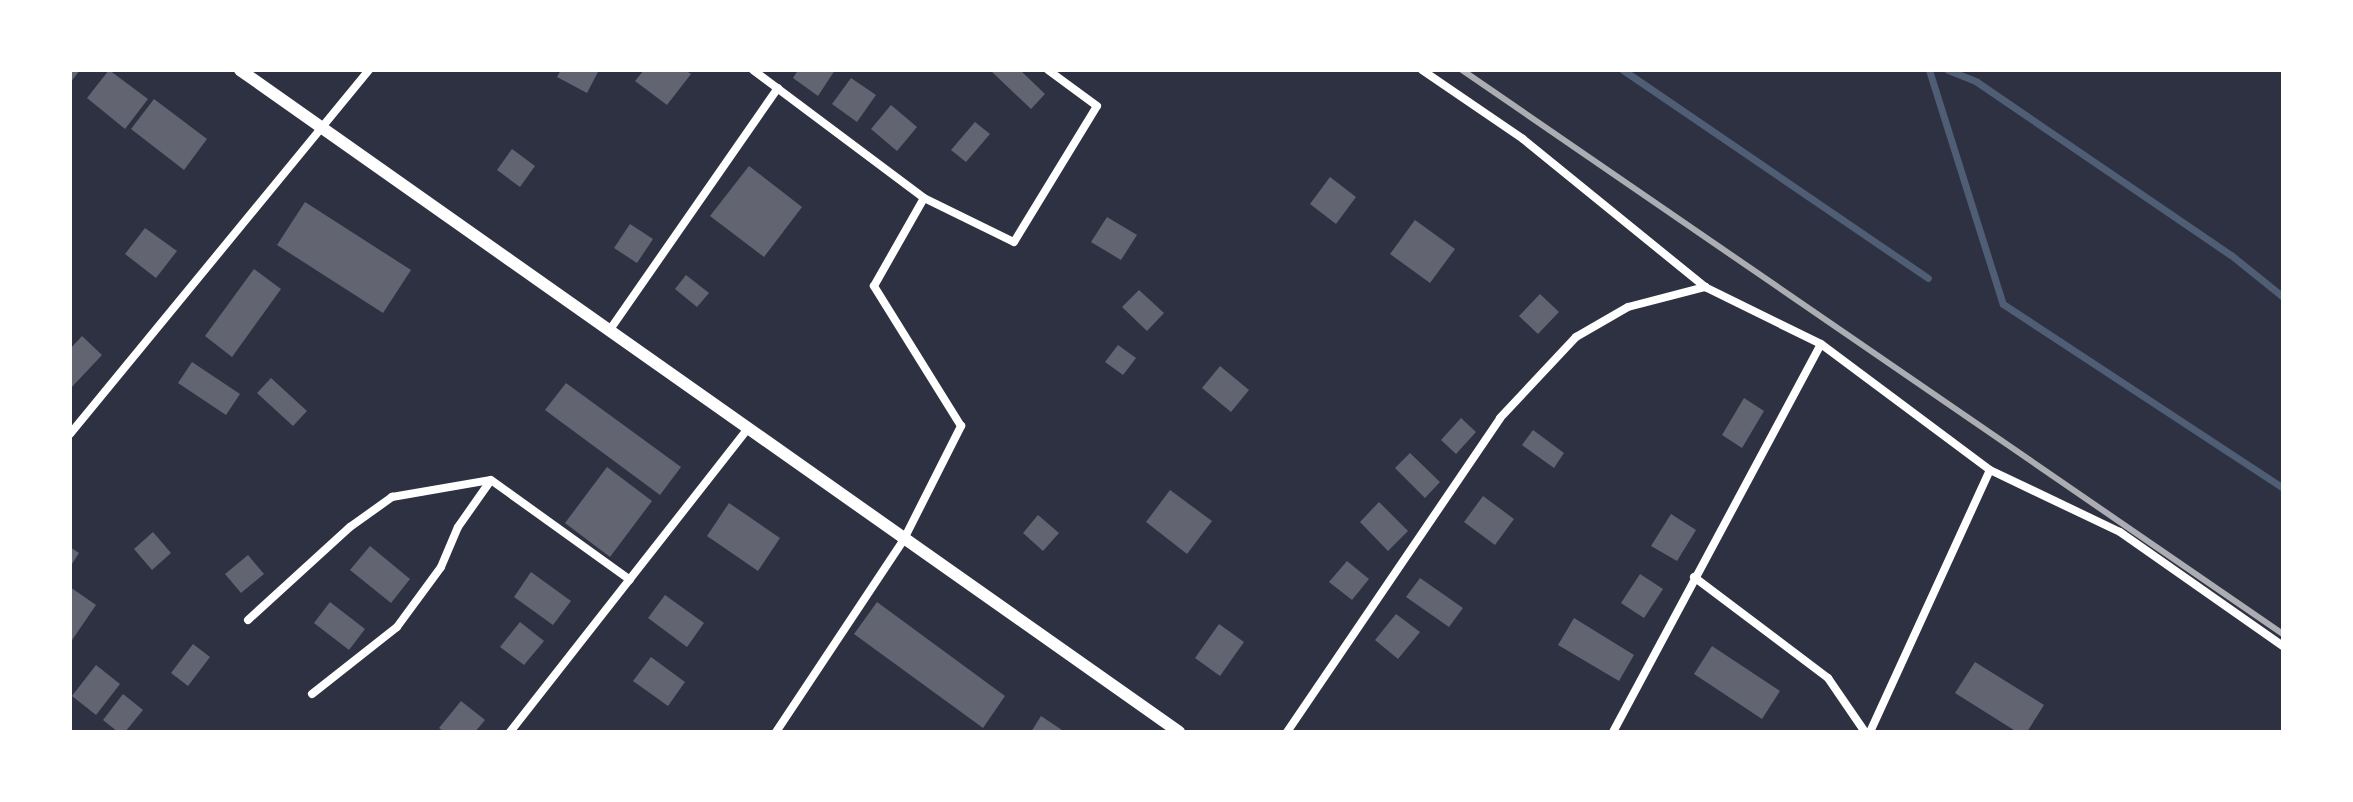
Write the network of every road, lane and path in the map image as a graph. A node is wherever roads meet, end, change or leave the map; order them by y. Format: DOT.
graph roads {
  1 [pos="240,70"];
  2 [pos="369,70"];
  3 [pos="753,70"];
  4 [pos="1048,70"];
  5 [pos="1422,70"];
  6 [pos="778,88"];
  7 [pos="319,126"];
  8 [pos="924,198"];
  9 [pos="1705,287"];
  10 [pos="609,331"];
  11 [pos="1821,344"];
  12 [pos="748,429"];
  13 [pos="70,434"];
  14 [pos="1990,470"];
  15 [pos="491,480"];
  16 [pos="904,539"];
  17 [pos="1694,577"];
  18 [pos="630,580"];
  19 [pos="248,620"];
  20 [pos="2283,646"];
  21 [pos="312,694"];
  22 [pos="510,732"];
  23 [pos="776,732"];
  24 [pos="1179,732"];
  25 [pos="1287,732"];
  26 [pos="1613,732"];
  27 [pos="1868,732"];
  1 -- 7 [label="street"];
  2 -- 7 [label="street"];
  3 -- 6 [label="street"];
  4 -- 8 [label="street"];
  5 -- 9 [label="street"];
  6 -- 8 [label="street"];
  6 -- 10 [label="street"];
  7 -- 10 [label="street"];
  7 -- 13 [label="street"];
  8 -- 16 [label="street"];
  9 -- 11 [label="street"];
  9 -- 25 [label="street"];
  10 -- 12 [label="street"];
  11 -- 14 [label="street"];
  11 -- 17 [label="street"];
  12 -- 16 [label="street"];
  12 -- 18 [label="street"];
  14 -- 20 [label="street"];
  14 -- 27 [label="street"];
  15 -- 18 [label="street"];
  15 -- 19 [label="street"];
  15 -- 21 [label="street"];
  16 -- 23 [label="street"];
  16 -- 24 [label="street"];
  17 -- 26 [label="street"];
  17 -- 27 [label="street"];
  18 -- 22 [label="street"];
}
